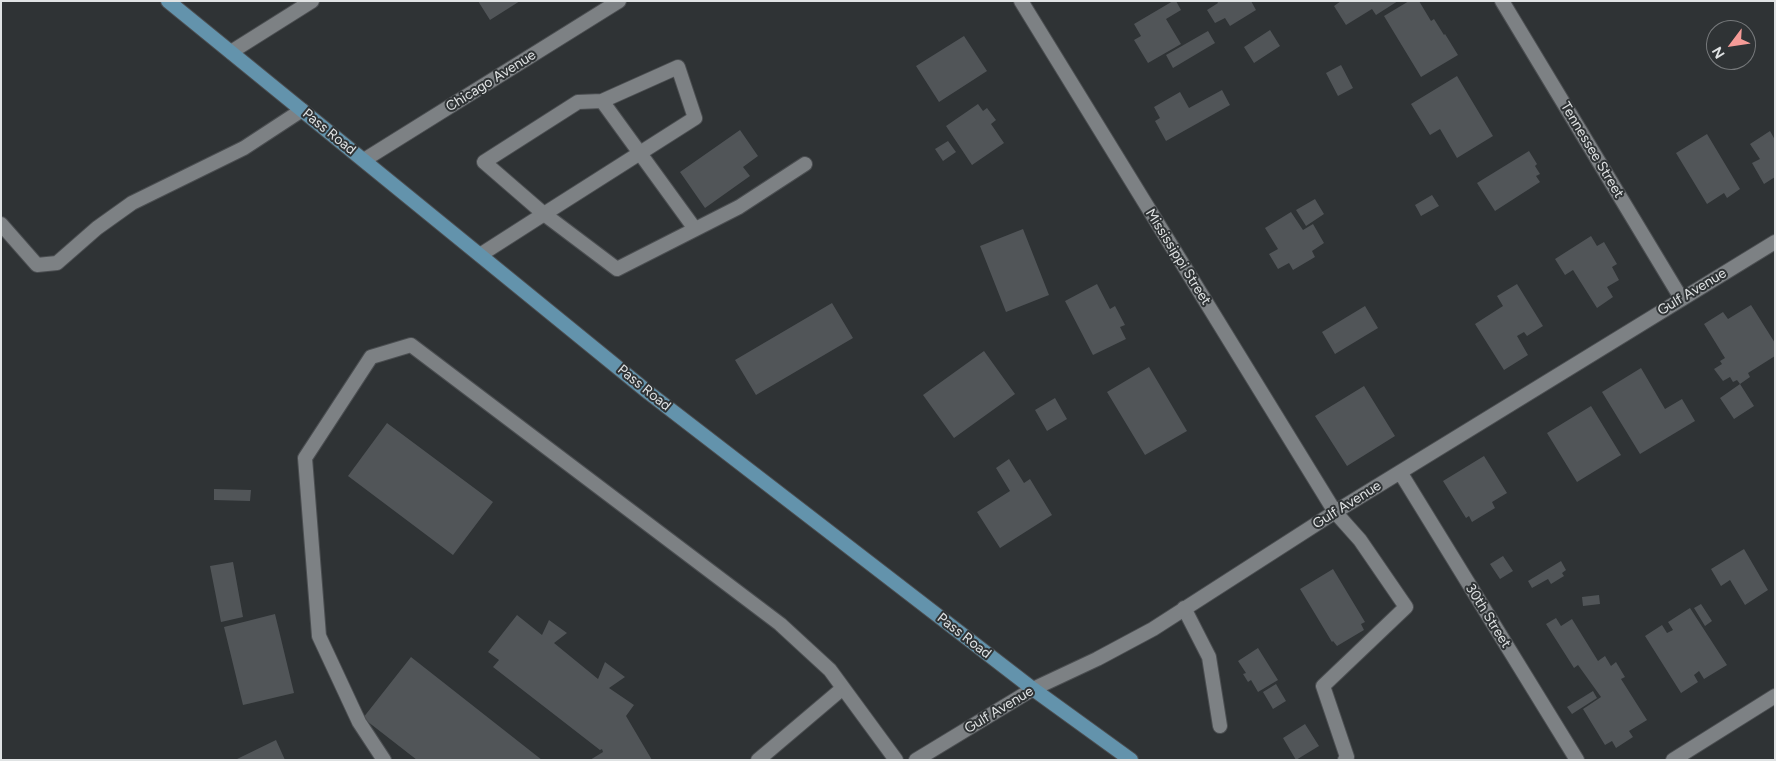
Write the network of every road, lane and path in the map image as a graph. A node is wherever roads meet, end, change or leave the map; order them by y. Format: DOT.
graph roads {
  1 [pos="312,1"];
  2 [pos="619,1"];
  3 [pos="1021,1"];
  4 [pos="1502,1"];
  5 [pos="175,3"];
  6 [pos="231,52"];
  7 [pos="602,101"];
  8 [pos="302,110"];
  9 [pos="640,153"];
  10 [pos="364,160"];
  11 [pos="805,164"];
  12 [pos="544,214"];
  13 [pos="1,224"];
  14 [pos="695,228"];
  15 [pos="1775,242"];
  16 [pos="480,255"];
  17 [pos="1681,298"];
  18 [pos="1400,472"];
  19 [pos="1335,512"];
  20 [pos="1184,608"];
  21 [pos="843,688"];
  22 [pos="1033,690"];
  23 [pos="1775,696"];
  24 [pos="1220,726"];
  25 [pos="1347,759"];
  26 [pos="384,760"];
  27 [pos="758,760"];
  28 [pos="896,760"];
  29 [pos="916,760"];
  30 [pos="1131,760"];
  31 [pos="1577,760"];
  32 [pos="1673,760"];
  1 -- 6 [label="street"];
  2 -- 10 [label="street, Chicago Avenue"];
  3 -- 19 [label="street, Mississippi Street"];
  4 -- 17 [label="street, Tennessee Street"];
  5 -- 6 [label="main road, Pass Road"];
  6 -- 8 [label="main road, Pass Road"];
  7 -- 9 [label="street"];
  7 -- 9 [label="street"];
  7 -- 12 [label="street"];
  8 -- 10 [label="main road, Pass Road"];
  8 -- 13 [label="street"];
  9 -- 12 [label="street"];
  9 -- 14 [label="street"];
  10 -- 16 [label="main road, Pass Road"];
  11 -- 14 [label="street"];
  12 -- 14 [label="street"];
  12 -- 16 [label="street"];
  15 -- 17 [label="street, Gulf Avenue"];
  16 -- 22 [label="main road, Pass Road"];
  17 -- 18 [label="street, Gulf Avenue"];
  18 -- 19 [label="street, Gulf Avenue"];
  18 -- 31 [label="street, 30th Street"];
  19 -- 20 [label="street, Gulf Avenue"];
  19 -- 25 [label="street, Mississippi Street"];
  20 -- 22 [label="street, Gulf Avenue"];
  20 -- 24 [label="street"];
  21 -- 26 [label="street"];
  21 -- 27 [label="street"];
  21 -- 28 [label="street"];
  22 -- 29 [label="street, Gulf Avenue"];
  22 -- 30 [label="main road, Pass Road"];
  23 -- 32 [label="street"];
}
